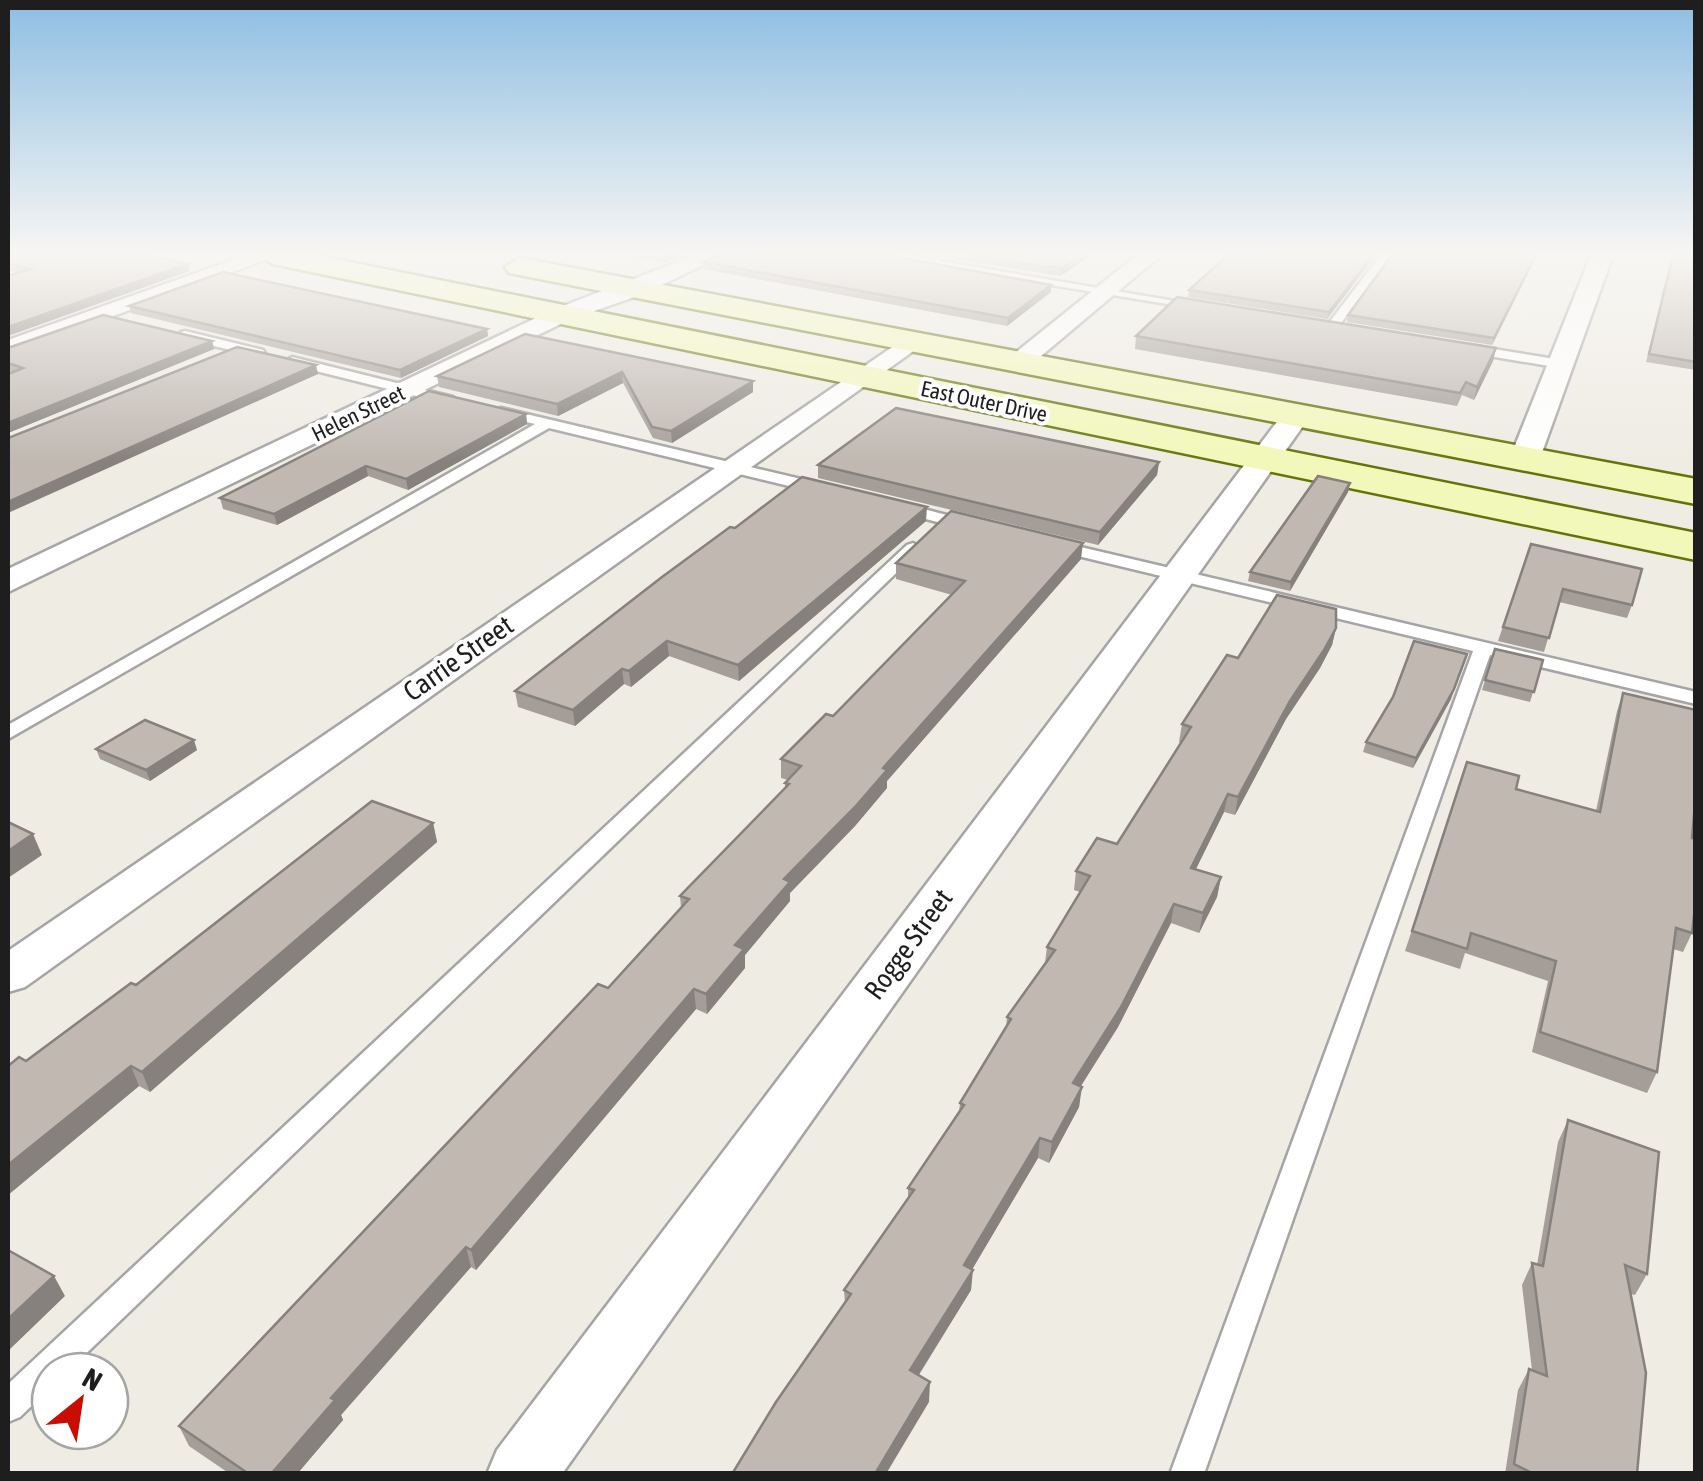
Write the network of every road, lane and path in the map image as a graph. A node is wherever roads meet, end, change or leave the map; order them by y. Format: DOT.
graph roads {
  1 [pos="73,324"];
  2 [pos="541,324"];
  3 [pos="611,324"];
  4 [pos="816,324"];
  5 [pos="1065,324"];
  6 [pos="1313,324"];
  7 [pos="1335,324"];
  8 [pos="1575,324"];
  9 [pos="1332,328"];
  10 [pos="158,329"];
  11 [pos="1351,330"];
  12 [pos="910,342"];
  13 [pos="1446,346"];
  14 [pos="8,348"];
  15 [pos="236,348"];
  16 [pos="218,355"];
  17 [pos="1019,362"];
  18 [pos="1560,364"];
  19 [pos="860,375"];
  20 [pos="406,390"];
  21 [pos="459,402"];
  22 [pos="476,406"];
  23 [pos="1296,416"];
  24 [pos="546,423"];
  25 [pos="1263,458"];
  26 [pos="1525,458"];
  27 [pos="730,467"];
  28 [pos="1696,492"];
  29 [pos="837,493"];
  30 [pos="890,506"];
  31 [pos="944,519"];
  32 [pos="983,528"];
  33 [pos="1041,543"];
  34 [pos="1696,546"];
  35 [pos="1177,576"];
  36 [pos="8,582"];
  37 [pos="1483,648"];
  38 [pos="1696,698"];
  39 [pos="8,733"];
  40 [pos="8,976"];
  41 [pos="8,1406"];
  42 [pos="521,1474"];
  43 [pos="1187,1474"];
  1 -- 14 [label="street"];
  2 -- 20 [label="street, Helen Street"];
  3 -- 19 [label="main road, East Outer Drive"];
  4 -- 12 [label="main road, East Outer Drive"];
  5 -- 17 [label="street"];
  6 -- 9 [label="lane"];
  7 -- 9 [label="lane"];
  8 -- 18 [label="street"];
  9 -- 11 [label="lane"];
  10 -- 15 [label="lane"];
  12 -- 17 [label="main road, East Outer Drive"];
  12 -- 19 [label="street, Carrie Street"];
  13 -- 18 [label="lane"];
  15 -- 16 [label="lane"];
  15 -- 20 [label="lane"];
  17 -- 23 [label="main road, East Outer Drive"];
  18 -- 26 [label="street"];
  19 -- 25 [label="main road, East Outer Drive"];
  19 -- 27 [label="street, Carrie Street"];
  20 -- 21 [label="lane"];
  20 -- 36 [label="street, Helen Street"];
  22 -- 24 [label="lane"];
  23 -- 25 [label="street, Rogge Street"];
  23 -- 26 [label="main road, East Outer Drive"];
  24 -- 27 [label="lane"];
  24 -- 39 [label="lane"];
  25 -- 34 [label="main road, East Outer Drive"];
  25 -- 35 [label="street, Rogge Street"];
  26 -- 28 [label="main road, East Outer Drive"];
  27 -- 29 [label="lane"];
  27 -- 40 [label="street, Carrie Street"];
  30 -- 31 [label="lane"];
  31 -- 32 [label="lane"];
  31 -- 41 [label="lane"];
  33 -- 35 [label="lane"];
  35 -- 37 [label="lane"];
  35 -- 42 [label="street, Rogge Street"];
  37 -- 38 [label="lane"];
  37 -- 43 [label="lane"];
}
